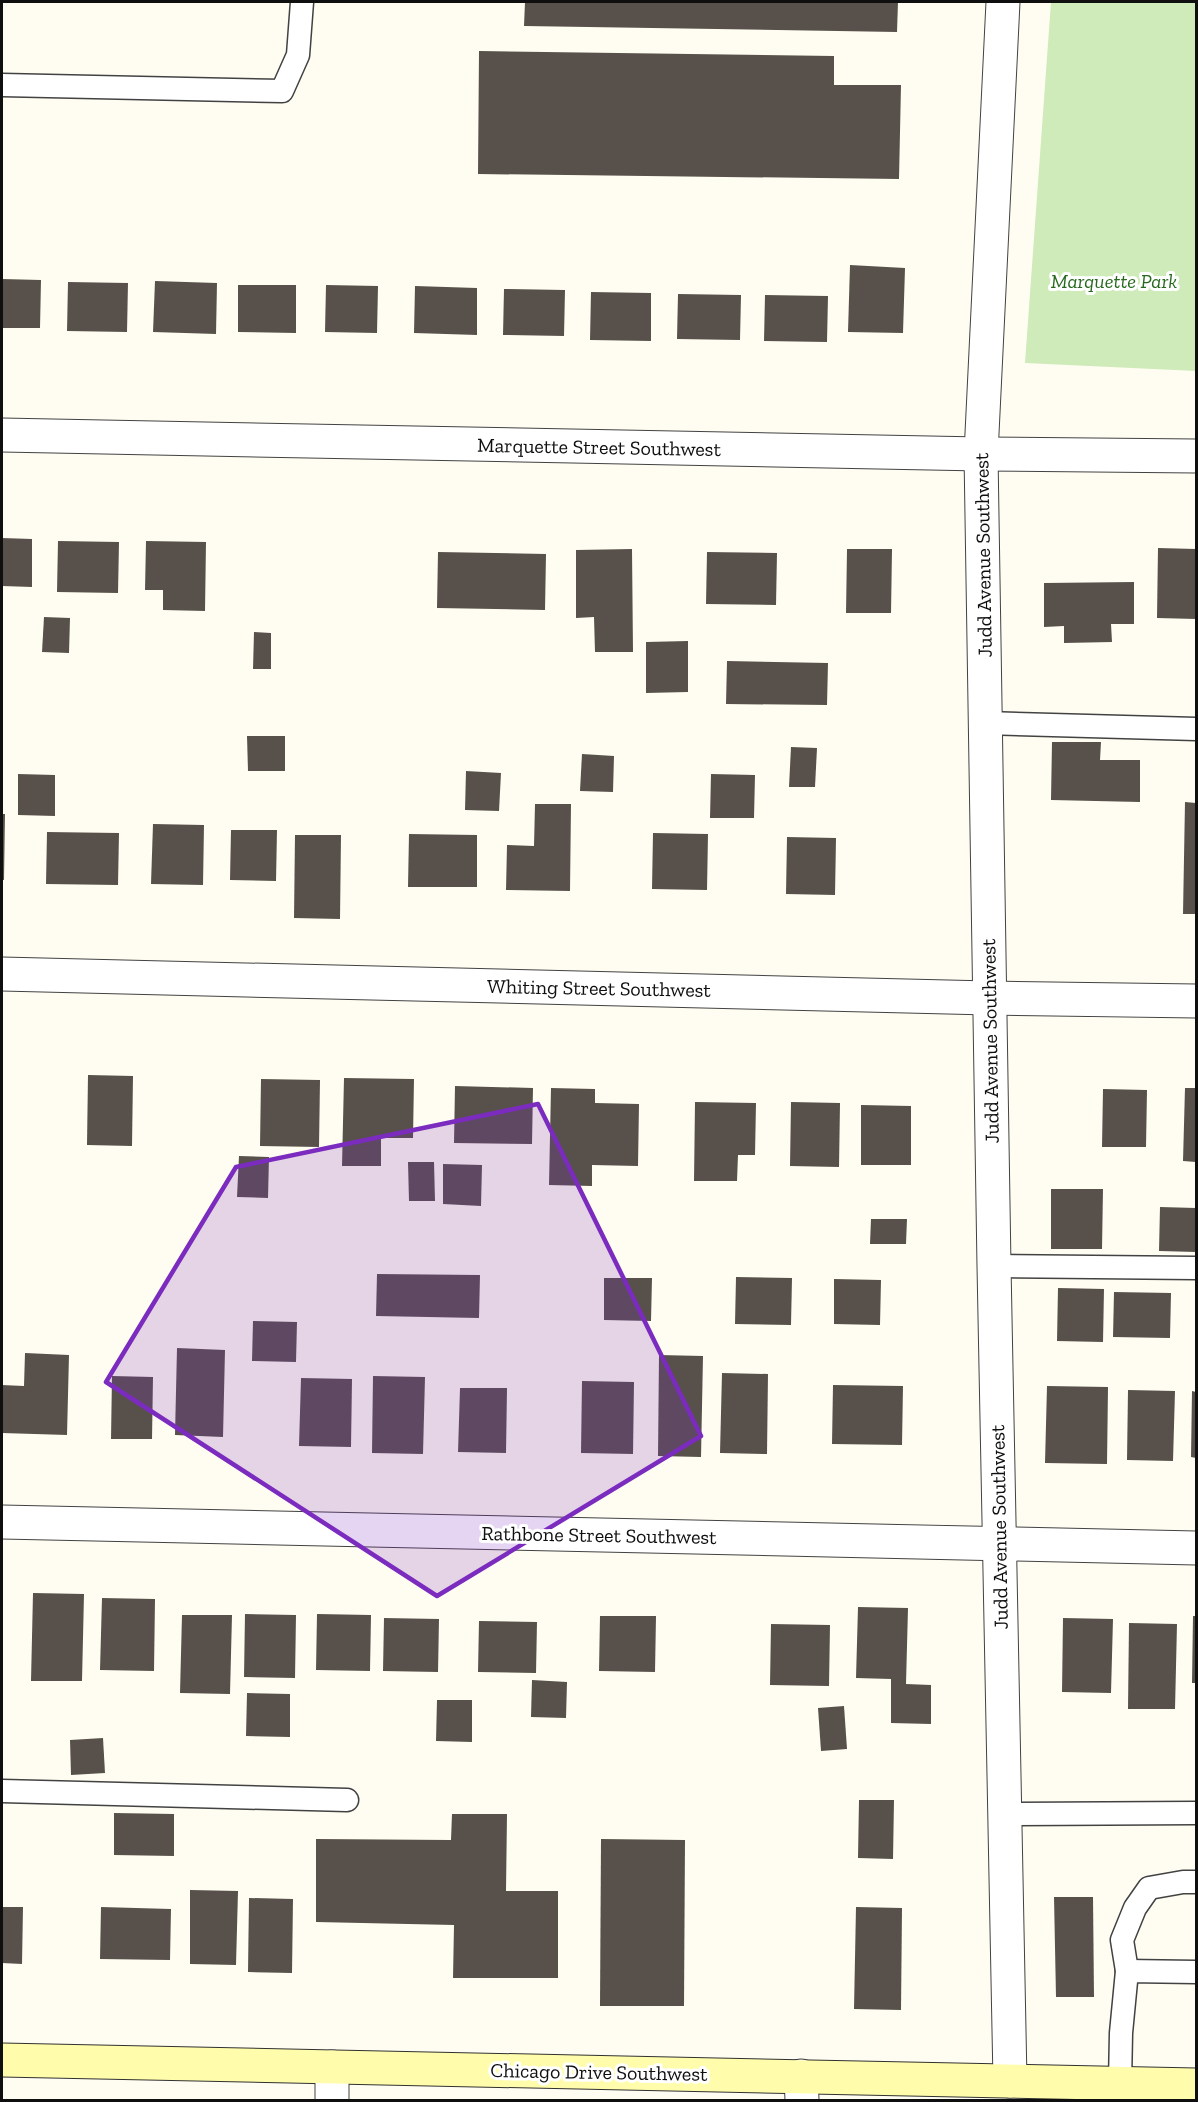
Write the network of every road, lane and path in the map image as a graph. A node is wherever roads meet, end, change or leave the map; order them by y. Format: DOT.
graph roads {
  1 [pos="302,2"];
  2 [pos="1003,2"];
  3 [pos="2,85"];
  4 [pos="2,435"];
  5 [pos="981,454"];
  6 [pos="1197,456"];
  7 [pos="985,723"];
  8 [pos="1197,729"];
  9 [pos="2,974"];
  10 [pos="989,998"];
  11 [pos="1197,1001"];
  12 [pos="994,1266"];
  13 [pos="1197,1268"];
  14 [pos="2,1522"];
  15 [pos="999,1543"];
  16 [pos="1197,1548"];
  17 [pos="2,1791"];
  18 [pos="347,1800"];
  19 [pos="1197,1813"];
  20 [pos="1004,1814"];
  21 [pos="1197,1882"];
  22 [pos="1127,1971"];
  23 [pos="1197,1972"];
  24 [pos="2,2060"];
  25 [pos="332,2067"];
  26 [pos="1010,2081"];
  27 [pos="1120,2083"];
  28 [pos="1197,2085"];
  29 [pos="802,2088"];
  30 [pos="333,2100"];
  1 -- 3 [label="lane"];
  2 -- 5 [label="street, Judd Avenue Southwest"];
  4 -- 5 [label="street, Marquette Street Southwest"];
  5 -- 6 [label="street, Marquette Street Southwest"];
  5 -- 7 [label="street, Judd Avenue Southwest"];
  7 -- 8 [label="lane"];
  7 -- 10 [label="street, Judd Avenue Southwest"];
  9 -- 10 [label="street, Whiting Street Southwest"];
  10 -- 11 [label="street, Whiting Street Southwest"];
  10 -- 12 [label="street, Judd Avenue Southwest"];
  12 -- 13 [label="lane"];
  12 -- 15 [label="street, Judd Avenue Southwest"];
  14 -- 15 [label="street, Rathbone Street Southwest"];
  15 -- 16 [label="street, Rathbone Street Southwest"];
  15 -- 20 [label="street, Judd Avenue Southwest"];
  17 -- 18 [label="lane"];
  19 -- 20 [label="lane"];
  20 -- 26 [label="street, Judd Avenue Southwest"];
  21 -- 22 [label="lane"];
  22 -- 23 [label="lane"];
  22 -- 27 [label="lane"];
  24 -- 25 [label="main road, Chicago Drive Southwest"];
  25 -- 29 [label="main road, Chicago Drive Southwest"];
  25 -- 30 [label="street"];
  26 -- 27 [label="main road, Chicago Drive Southwest"];
  26 -- 29 [label="main road, Chicago Drive Southwest"];
  27 -- 28 [label="main road, Chicago Drive Southwest"];
}
